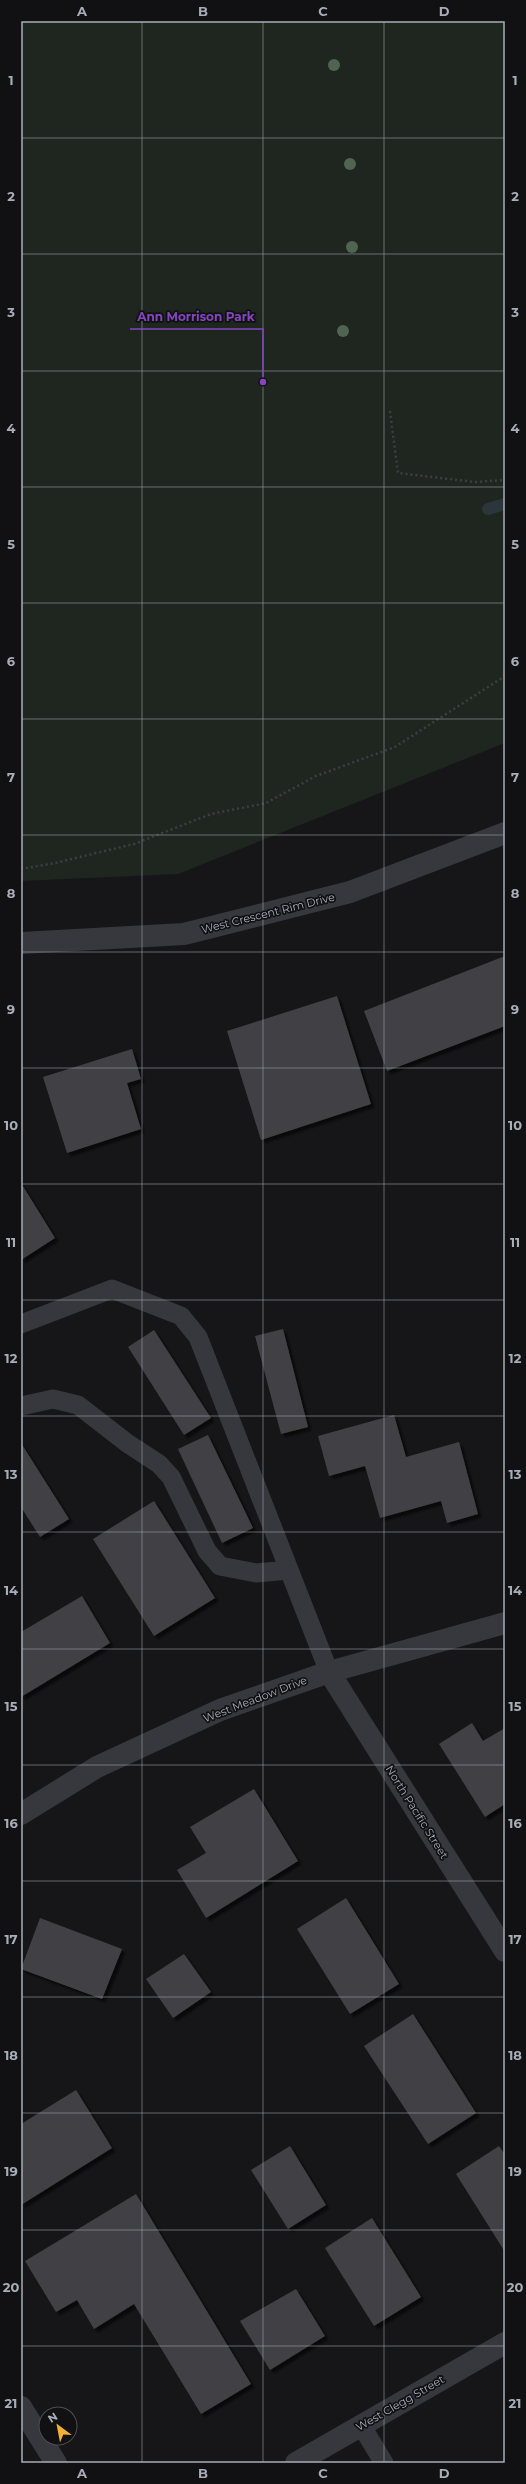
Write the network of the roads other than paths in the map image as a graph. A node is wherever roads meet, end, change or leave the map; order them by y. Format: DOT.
graph roads {
  1 [pos="505,833"];
  2 [pos="21,943"];
  3 [pos="21,1324"];
  4 [pos="21,1406"];
  5 [pos="289,1570"];
  6 [pos="505,1624"];
  7 [pos="329,1672"];
  8 [pos="21,1814"];
  9 [pos="505,1952"];
  10 [pos="505,2343"];
  11 [pos="21,2407"];
  12 [pos="361,2425"];
  13 [pos="56,2463"];
  14 [pos="296,2463"];
  15 [pos="384,2463"];
  1 -- 2 [label="street, West Crescent Rim Drive"];
  3 -- 5 [label="lane"];
  4 -- 5 [label="lane"];
  5 -- 7 [label="lane"];
  6 -- 7 [label="street, West Meadow Drive"];
  7 -- 8 [label="street, West Meadow Drive"];
  7 -- 9 [label="street, North Pacific Street"];
  10 -- 12 [label="street, West Clegg Street"];
  11 -- 13 [label="street"];
  12 -- 14 [label="street, West Clegg Street"];
  12 -- 15 [label="lane"];
}
